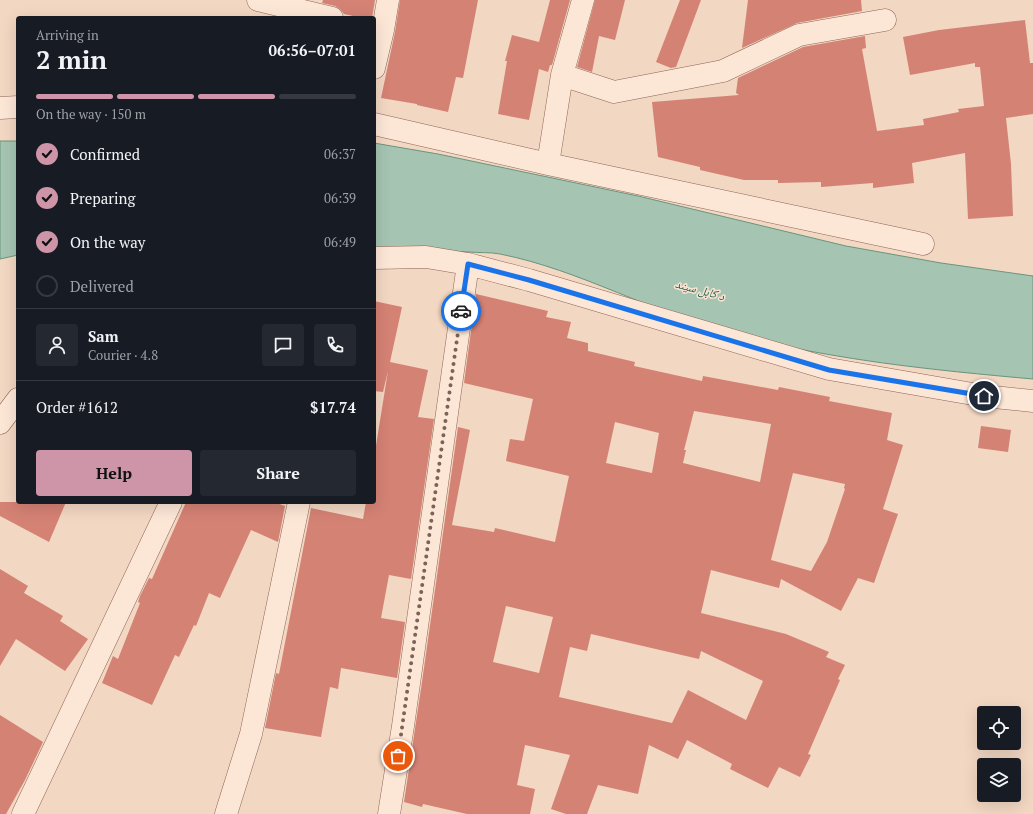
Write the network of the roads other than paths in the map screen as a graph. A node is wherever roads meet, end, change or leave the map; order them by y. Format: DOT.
graph roads {
  1 [pos="258,0"];
  2 [pos="388,0"];
  3 [pos="583,0"];
  4 [pos="324,16"];
  5 [pos="885,20"];
  6 [pos="379,29"];
  7 [pos="376,52"];
  8 [pos="562,75"];
  9 [pos="16,107"];
  10 [pos="0,108"];
  11 [pos="376,124"];
  12 [pos="548,164"];
  13 [pos="922,244"];
  14 [pos="376,258"];
  15 [pos="468,264"];
  16 [pos="1033,401"];
  17 [pos="16,402"];
  18 [pos="0,423"];
  19 [pos="170,504"];
  20 [pos="299,504"];
  21 [pos="23,814"];
  22 [pos="226,814"];
  23 [pos="389,814"];
  1 -- 4 [label="street"];
  2 -- 6 [label="street"];
  3 -- 8 [label="street"];
  5 -- 8 [label="street"];
  6 -- 7 [label="street"];
  8 -- 12 [label="street"];
  9 -- 10 [label="street"];
  11 -- 12 [label="street"];
  12 -- 13 [label="street"];
  14 -- 15 [label="street"];
  15 -- 16 [label="street"];
  15 -- 23 [label="street"];
  17 -- 18 [label="street"];
  19 -- 21 [label="street"];
  20 -- 22 [label="street"];
}
